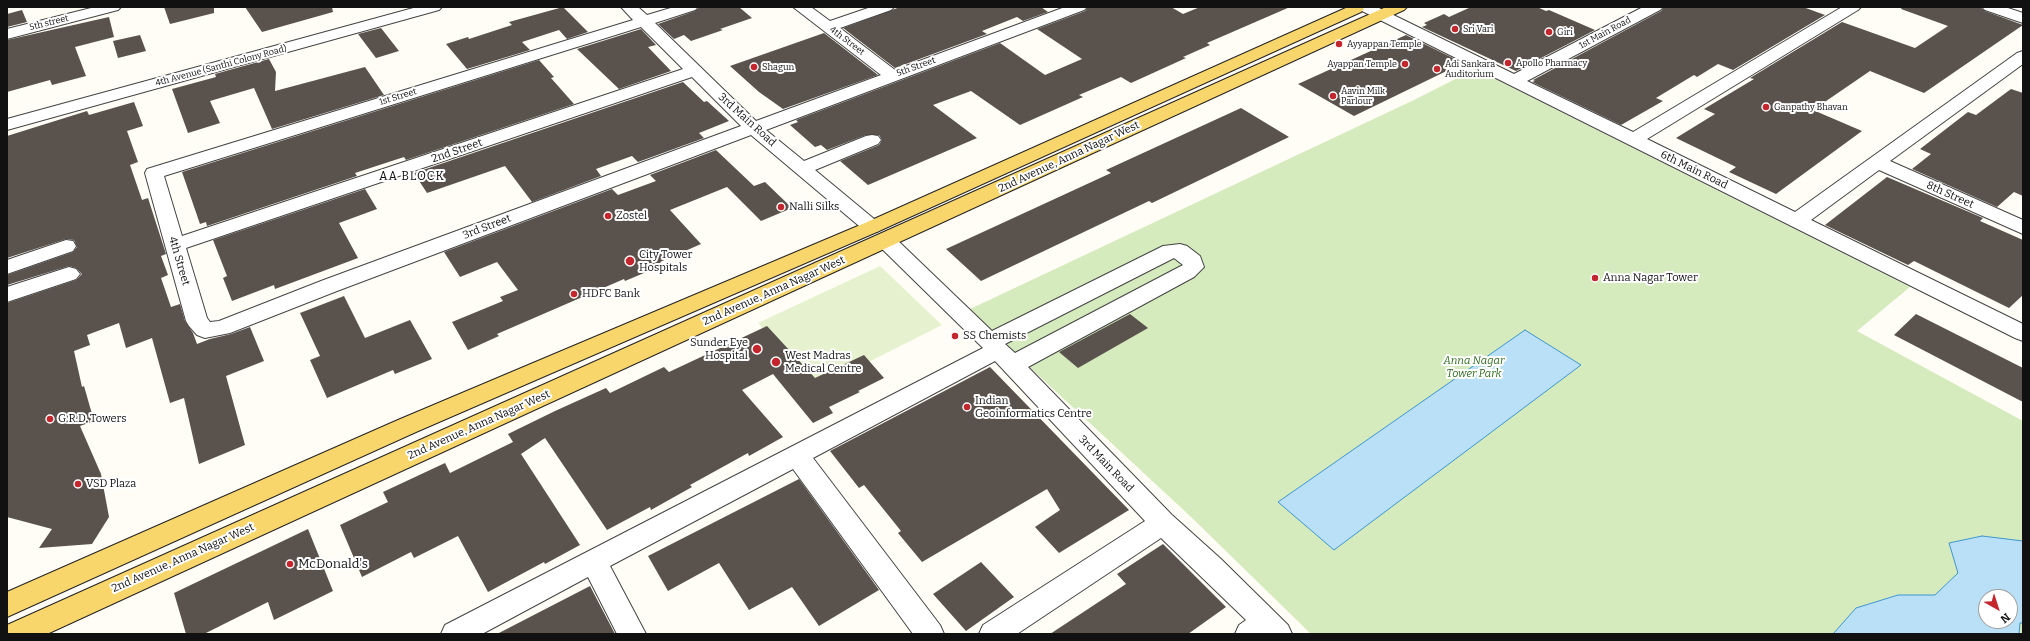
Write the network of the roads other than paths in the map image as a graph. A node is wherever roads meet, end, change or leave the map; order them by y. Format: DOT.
graph roads {
  1 [pos="113,7"];
  2 [pos="407,7"];
  3 [pos="434,7"];
  4 [pos="629,7"];
  5 [pos="690,7"];
  6 [pos="801,7"];
  7 [pos="886,7"];
  8 [pos="1079,7"];
  9 [pos="1655,7"];
  10 [pos="1853,7"];
  11 [pos="1990,7"];
  12 [pos="1377,9"];
  13 [pos="2023,18"];
  14 [pos="643,22"];
  15 [pos="828,27"];
  16 [pos="7,34"];
  17 [pos="2023,56"];
  18 [pos="694,71"];
  19 [pos="893,76"];
  20 [pos="1514,81"];
  21 [pos="7,116"];
  22 [pos="7,125"];
  23 [pos="753,128"];
  24 [pos="872,140"];
  25 [pos="1633,140"];
  26 [pos="1877,162"];
  27 [pos="802,169"];
  28 [pos="154,172"];
  29 [pos="1796,221"];
  30 [pos="2023,228"];
  31 [pos="879,234"];
  32 [pos="66,246"];
  33 [pos="175,246"];
  34 [pos="7,267"];
  35 [pos="69,274"];
  36 [pos="7,295"];
  37 [pos="222,328"];
  38 [pos="2023,333"];
  39 [pos="1000,353"];
  40 [pos="797,456"];
  41 [pos="1163,523"];
  42 [pos="594,562"];
  43 [pos="7,605"];
  44 [pos="1264,630"];
  45 [pos="17,634"];
  46 [pos="455,634"];
  47 [pos="632,634"];
  48 [pos="930,634"];
  49 [pos="993,634"];
  1 -- 16 [label="street, 5th street"];
  2 -- 21 [label="street, 4th Avenue (Santhi Colony Road)"];
  3 -- 22 [label="street, 4th Avenue (Santhi Colony Road)"];
  4 -- 14 [label="street, 3rd Main Road"];
  5 -- 14 [label="street"];
  6 -- 15 [label="street, 4th Street"];
  7 -- 15 [label="street"];
  8 -- 19 [label="street, 5th Street"];
  9 -- 20 [label="street, 1st Main Road"];
  10 -- 25 [label="street"];
  11 -- 13 [label="street"];
  12 -- 20 [label="street, 6th Main Road"];
  12 -- 31 [label="main road, 2nd Avenue, Anna Nagar West"];
  14 -- 18 [label="street, 3rd Main Road"];
  14 -- 28 [label="street, 1st Street"];
  15 -- 19 [label="street, 4th Street"];
  17 -- 26 [label="street"];
  18 -- 23 [label="street, 3rd Main Road"];
  18 -- 33 [label="street, 2nd Street"];
  19 -- 23 [label="street, 5th Street"];
  20 -- 25 [label="street, 6th Main Road"];
  23 -- 27 [label="street, 3rd Main Road"];
  23 -- 37 [label="street, 3rd Street"];
  24 -- 27 [label="street"];
  25 -- 29 [label="street, 6th Main Road"];
  26 -- 29 [label="street"];
  26 -- 30 [label="street, 8th Street"];
  27 -- 31 [label="street, 3rd Main Road"];
  28 -- 33 [label="street, 4th Street"];
  29 -- 38 [label="street, 6th Main Road"];
  31 -- 39 [label="street, 3rd Main Road"];
  31 -- 43 [label="main road, 2nd Avenue, Anna Nagar West"];
  31 -- 45 [label="main road, 2nd Avenue, Anna Nagar West"];
  32 -- 34 [label="street"];
  33 -- 37 [label="street, 4th Street"];
  35 -- 36 [label="street"];
  39 -- 39 [label="street"];
  39 -- 40 [label="street"];
  39 -- 41 [label="street, 3rd Main Road"];
  40 -- 42 [label="street"];
  40 -- 48 [label="street"];
  41 -- 44 [label="street, 3rd Main Road"];
  41 -- 49 [label="street"];
  42 -- 46 [label="street"];
  42 -- 47 [label="street"];
}
